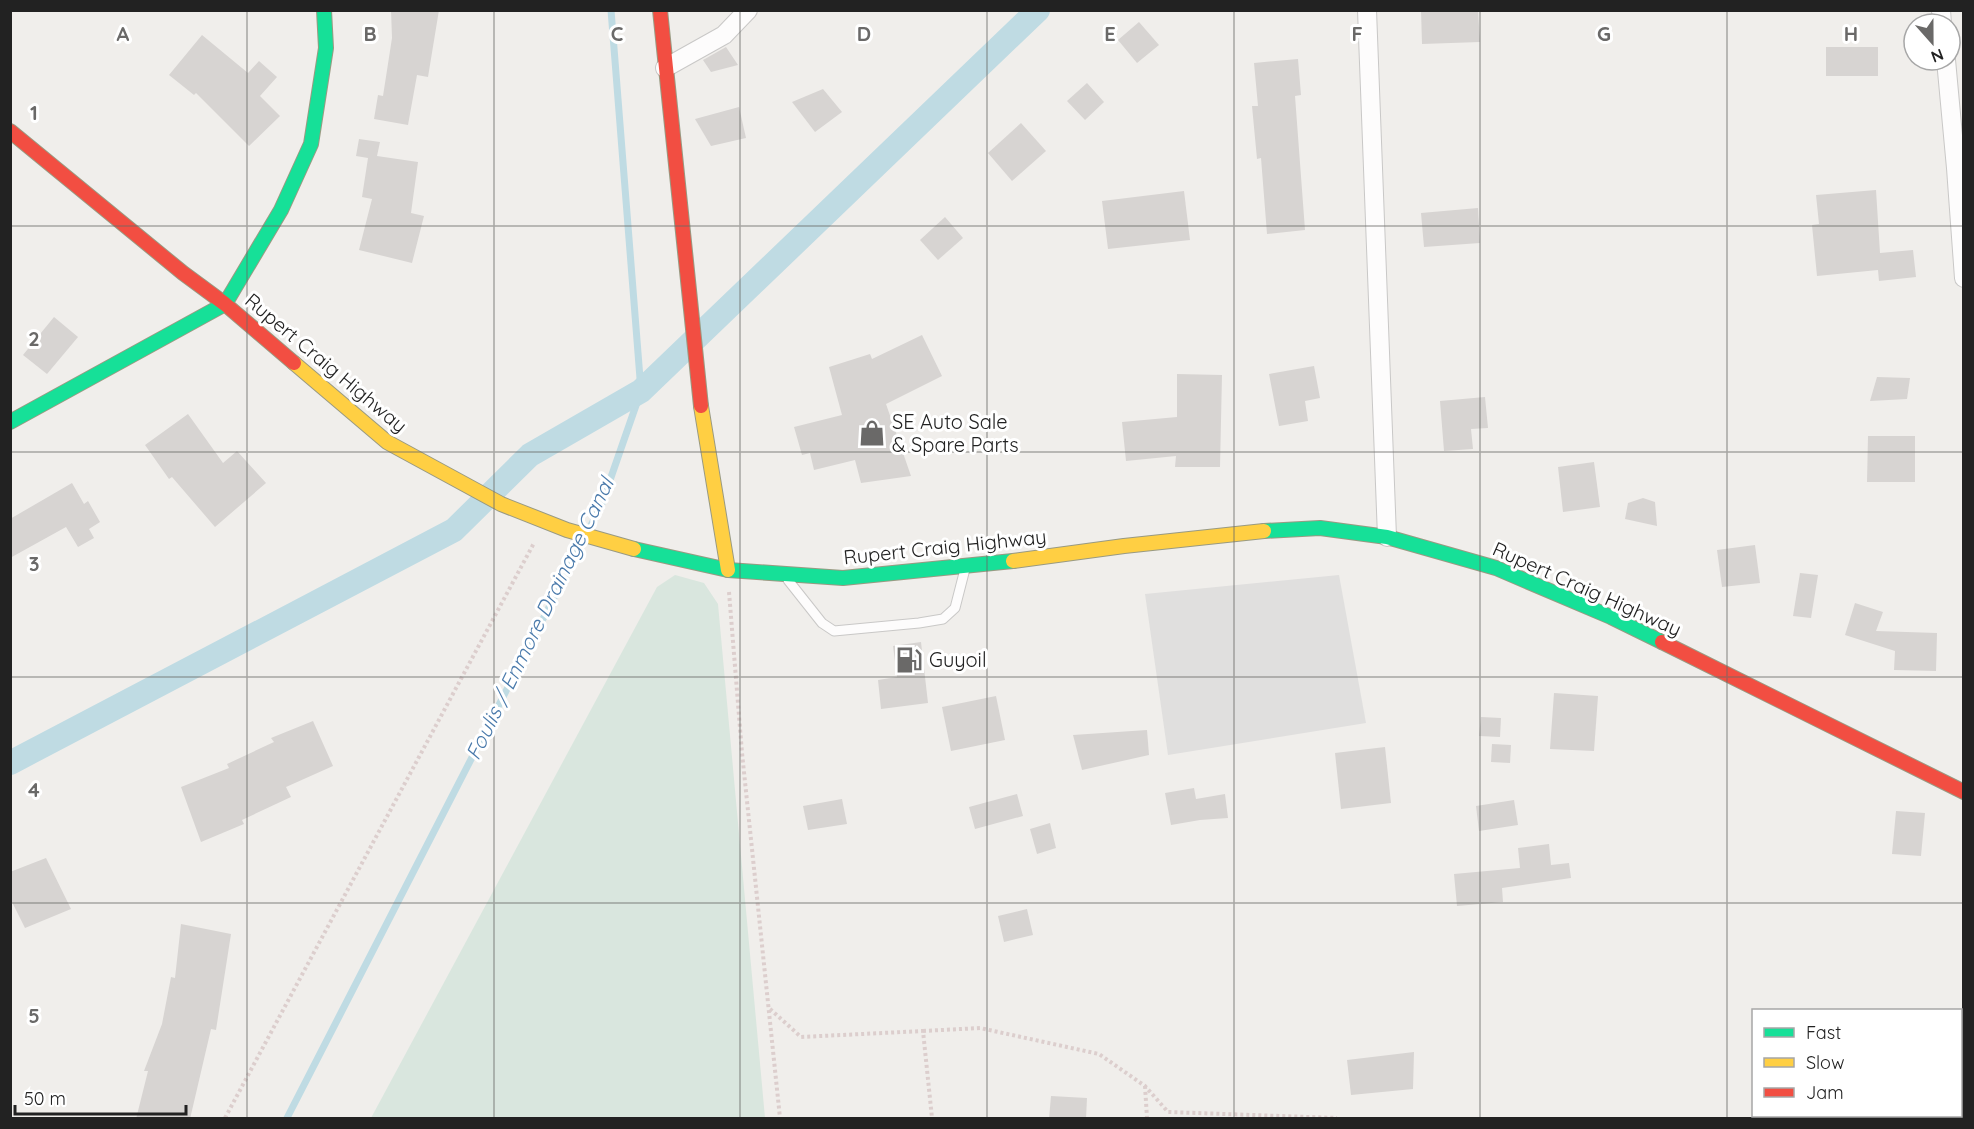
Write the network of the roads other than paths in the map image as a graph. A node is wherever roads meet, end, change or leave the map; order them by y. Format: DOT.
graph roads {
  1 [pos="324,10"];
  2 [pos="660,10"];
  3 [pos="748,10"];
  4 [pos="1367,10"];
  5 [pos="665,68"];
  6 [pos="1947,72"];
  7 [pos="10,131"];
  8 [pos="1964,278"];
  9 [pos="225,304"];
  10 [pos="10,422"];
  11 [pos="1387,537"];
  12 [pos="966,567"];
  13 [pos="728,570"];
  14 [pos="784,574"];
  15 [pos="1964,792"];
  1 -- 9 [label="main road"];
  2 -- 5 [label="main road"];
  3 -- 5 [label="street"];
  4 -- 11 [label="street"];
  5 -- 13 [label="main road"];
  6 -- 8 [label="street"];
  7 -- 9 [label="main road, Rupert Craig Highway"];
  9 -- 10 [label="main road"];
  9 -- 13 [label="main road, Rupert Craig Highway"];
  11 -- 12 [label="main road, Rupert Craig Highway"];
  11 -- 15 [label="main road, Rupert Craig Highway"];
  12 -- 14 [label="main road, Rupert Craig Highway"];
  12 -- 14 [label="lane"];
  13 -- 14 [label="main road, Rupert Craig Highway"];
}
